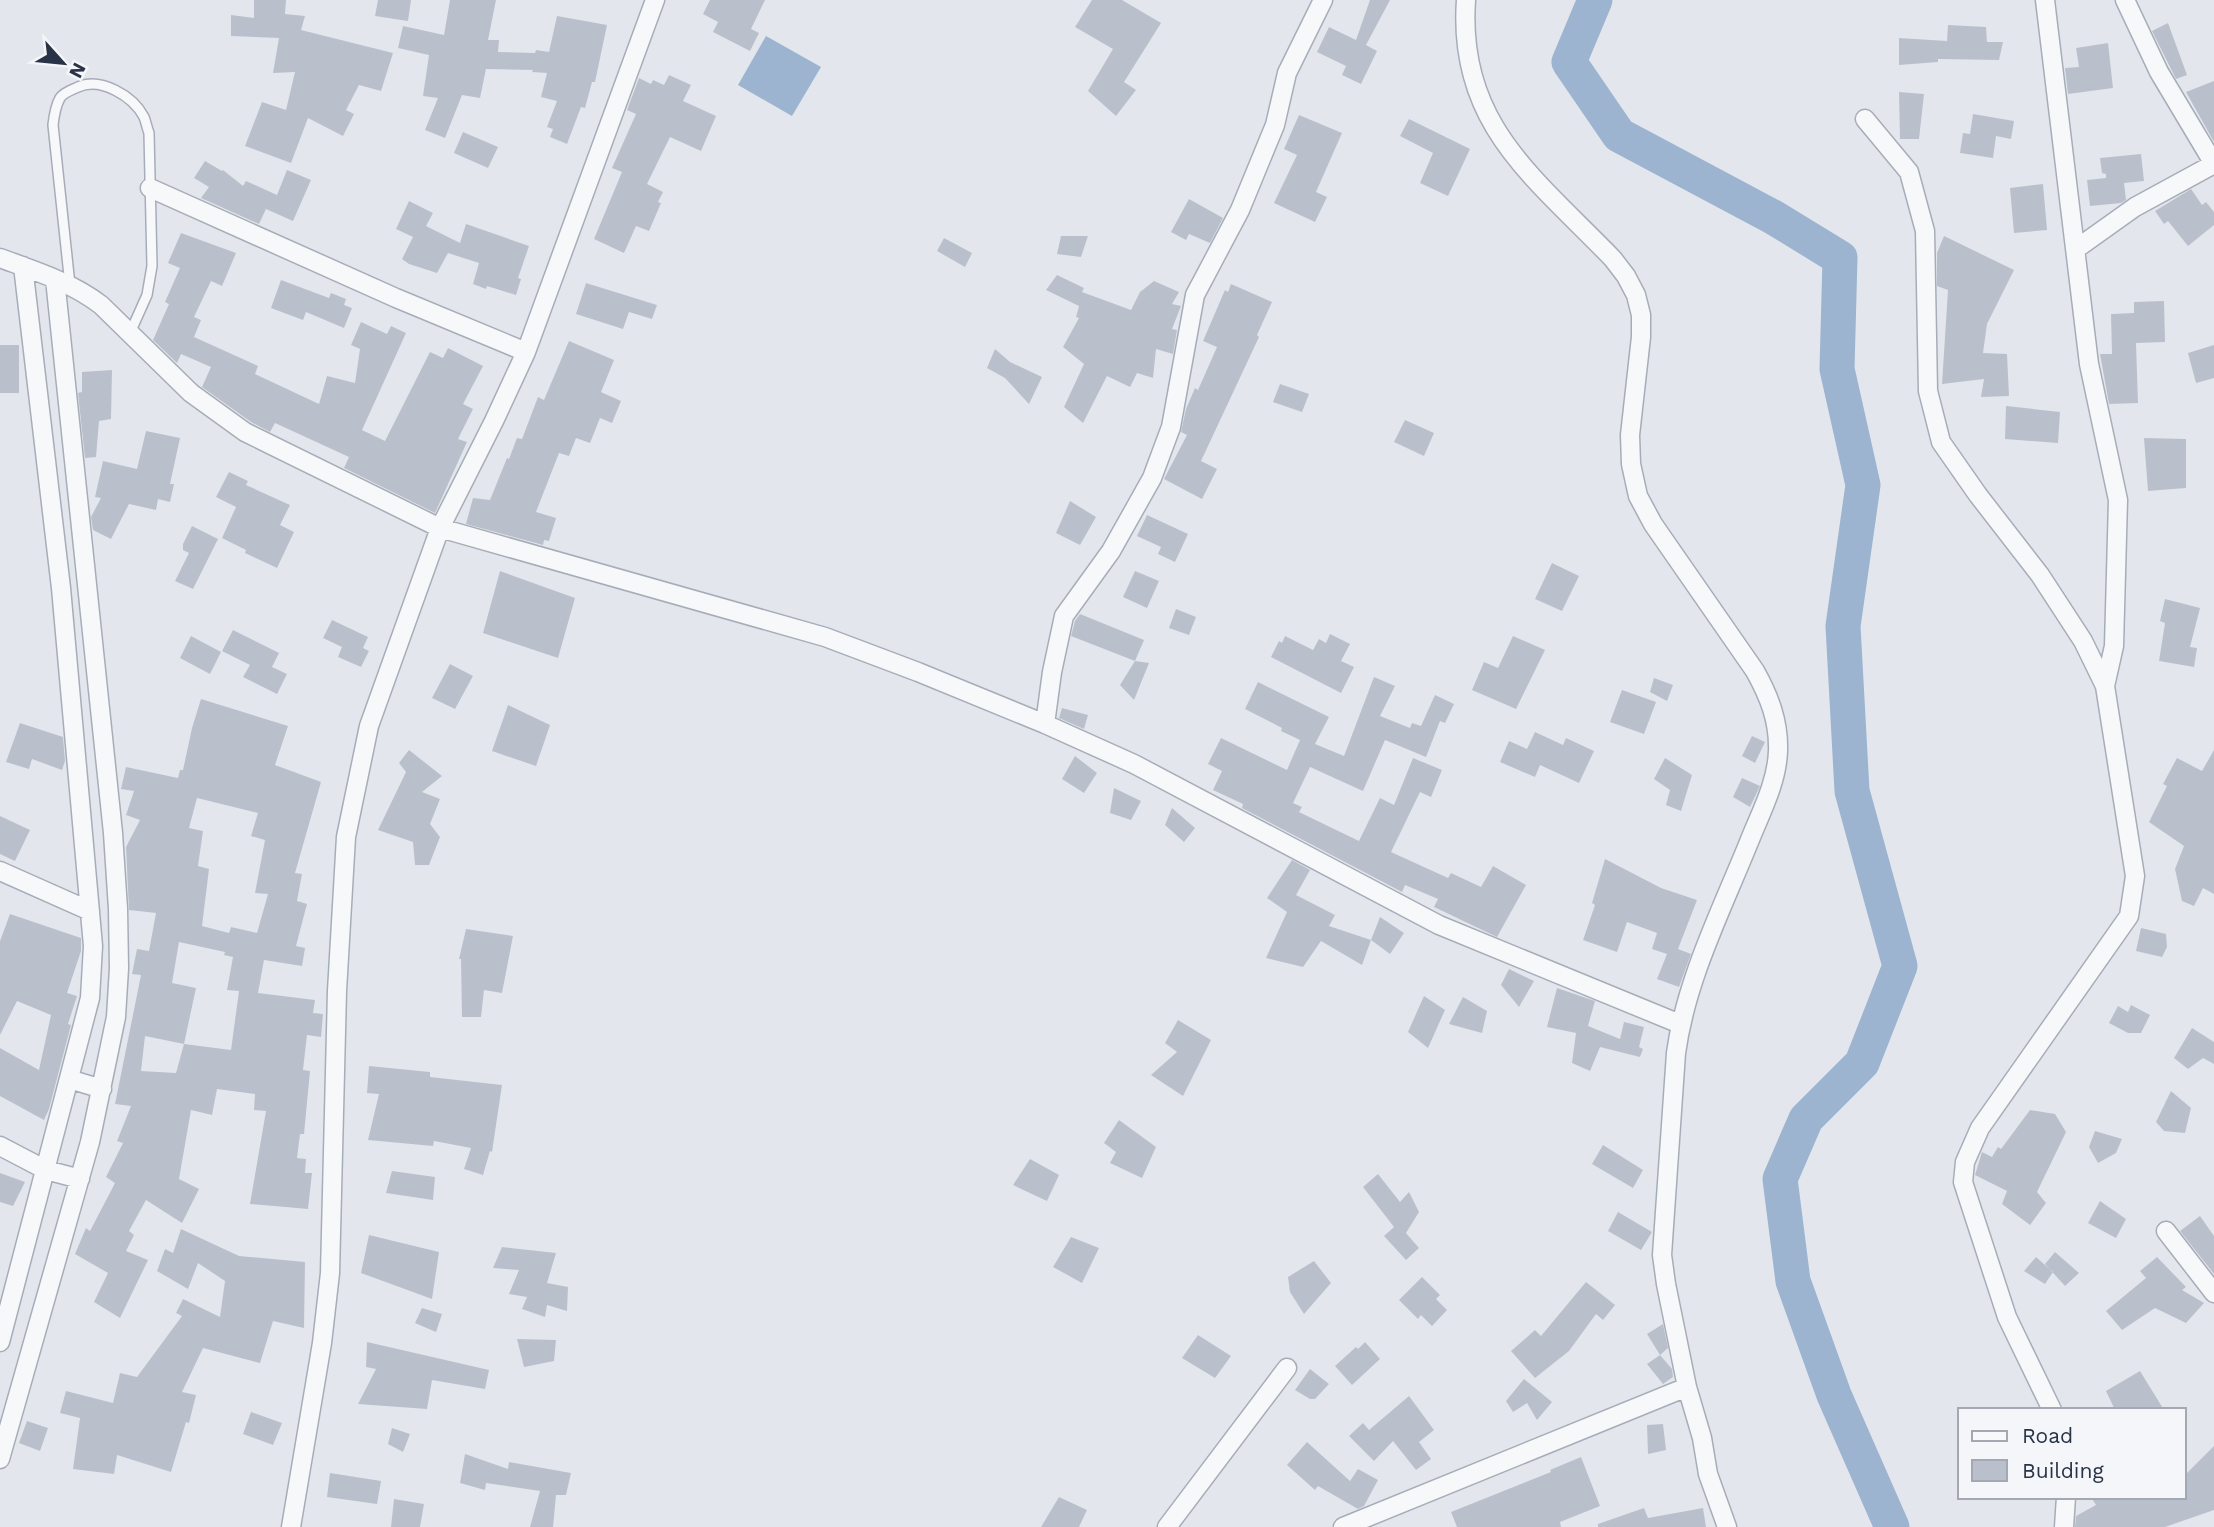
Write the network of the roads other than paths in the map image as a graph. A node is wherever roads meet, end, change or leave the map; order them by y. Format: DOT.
graph roads {
  1 [pos="655,0"];
  2 [pos="1323,0"];
  3 [pos="1466,0"];
  4 [pos="2045,0"];
  5 [pos="2125,0"];
  6 [pos="1865,119"];
  7 [pos="2214,164"];
  8 [pos="150,188"];
  9 [pos="2076,248"];
  10 [pos="0,258"];
  11 [pos="46,275"];
  12 [pos="130,333"];
  13 [pos="526,352"];
  14 [pos="440,528"];
  15 [pos="2105,686"];
  16 [pos="1045,724"];
  17 [pos="88,743"];
  18 [pos="0,871"];
  19 [pos="90,911"];
  20 [pos="105,946"];
  21 [pos="1679,1024"];
  22 [pos="86,1085"];
  23 [pos="0,1146"];
  24 [pos="64,1175"];
  25 [pos="2166,1230"];
  26 [pos="2214,1293"];
  27 [pos="12,1347"];
  28 [pos="1287,1368"];
  29 [pos="1688,1387"];
  30 [pos="2051,1408"];
  31 [pos="0,1459"];
  32 [pos="2066,1499"];
  33 [pos="291,1527"];
  34 [pos="1167,1527"];
  35 [pos="1343,1527"];
  36 [pos="1727,1527"];
  37 [pos="2064,1527"];
  1 -- 13 [label="street"];
  2 -- 16 [label="street"];
  3 -- 21 [label="street"];
  4 -- 9 [label="street"];
  5 -- 7 [label="street"];
  6 -- 15 [label="street"];
  7 -- 9 [label="street"];
  8 -- 11 [label="lane"];
  8 -- 12 [label="lane"];
  8 -- 13 [label="street"];
  9 -- 15 [label="street"];
  10 -- 11 [label="street"];
  11 -- 12 [label="street"];
  11 -- 17 [label="street"];
  11 -- 17 [label="street"];
  12 -- 14 [label="street"];
  13 -- 14 [label="street"];
  14 -- 16 [label="street"];
  14 -- 33 [label="street"];
  15 -- 30 [label="street"];
  16 -- 21 [label="street"];
  17 -- 19 [label="street"];
  17 -- 20 [label="street"];
  18 -- 19 [label="street"];
  19 -- 20 [label="street"];
  20 -- 22 [label="street"];
  20 -- 22 [label="street"];
  21 -- 29 [label="street"];
  22 -- 24 [label="street"];
  22 -- 24 [label="street"];
  23 -- 24 [label="street"];
  24 -- 27 [label="street"];
  24 -- 27 [label="street"];
  25 -- 26 [label="street"];
  27 -- 31 [label="street"];
  28 -- 34 [label="street"];
  29 -- 35 [label="street"];
  29 -- 36 [label="street"];
  32 -- 37 [label="street"];
}
